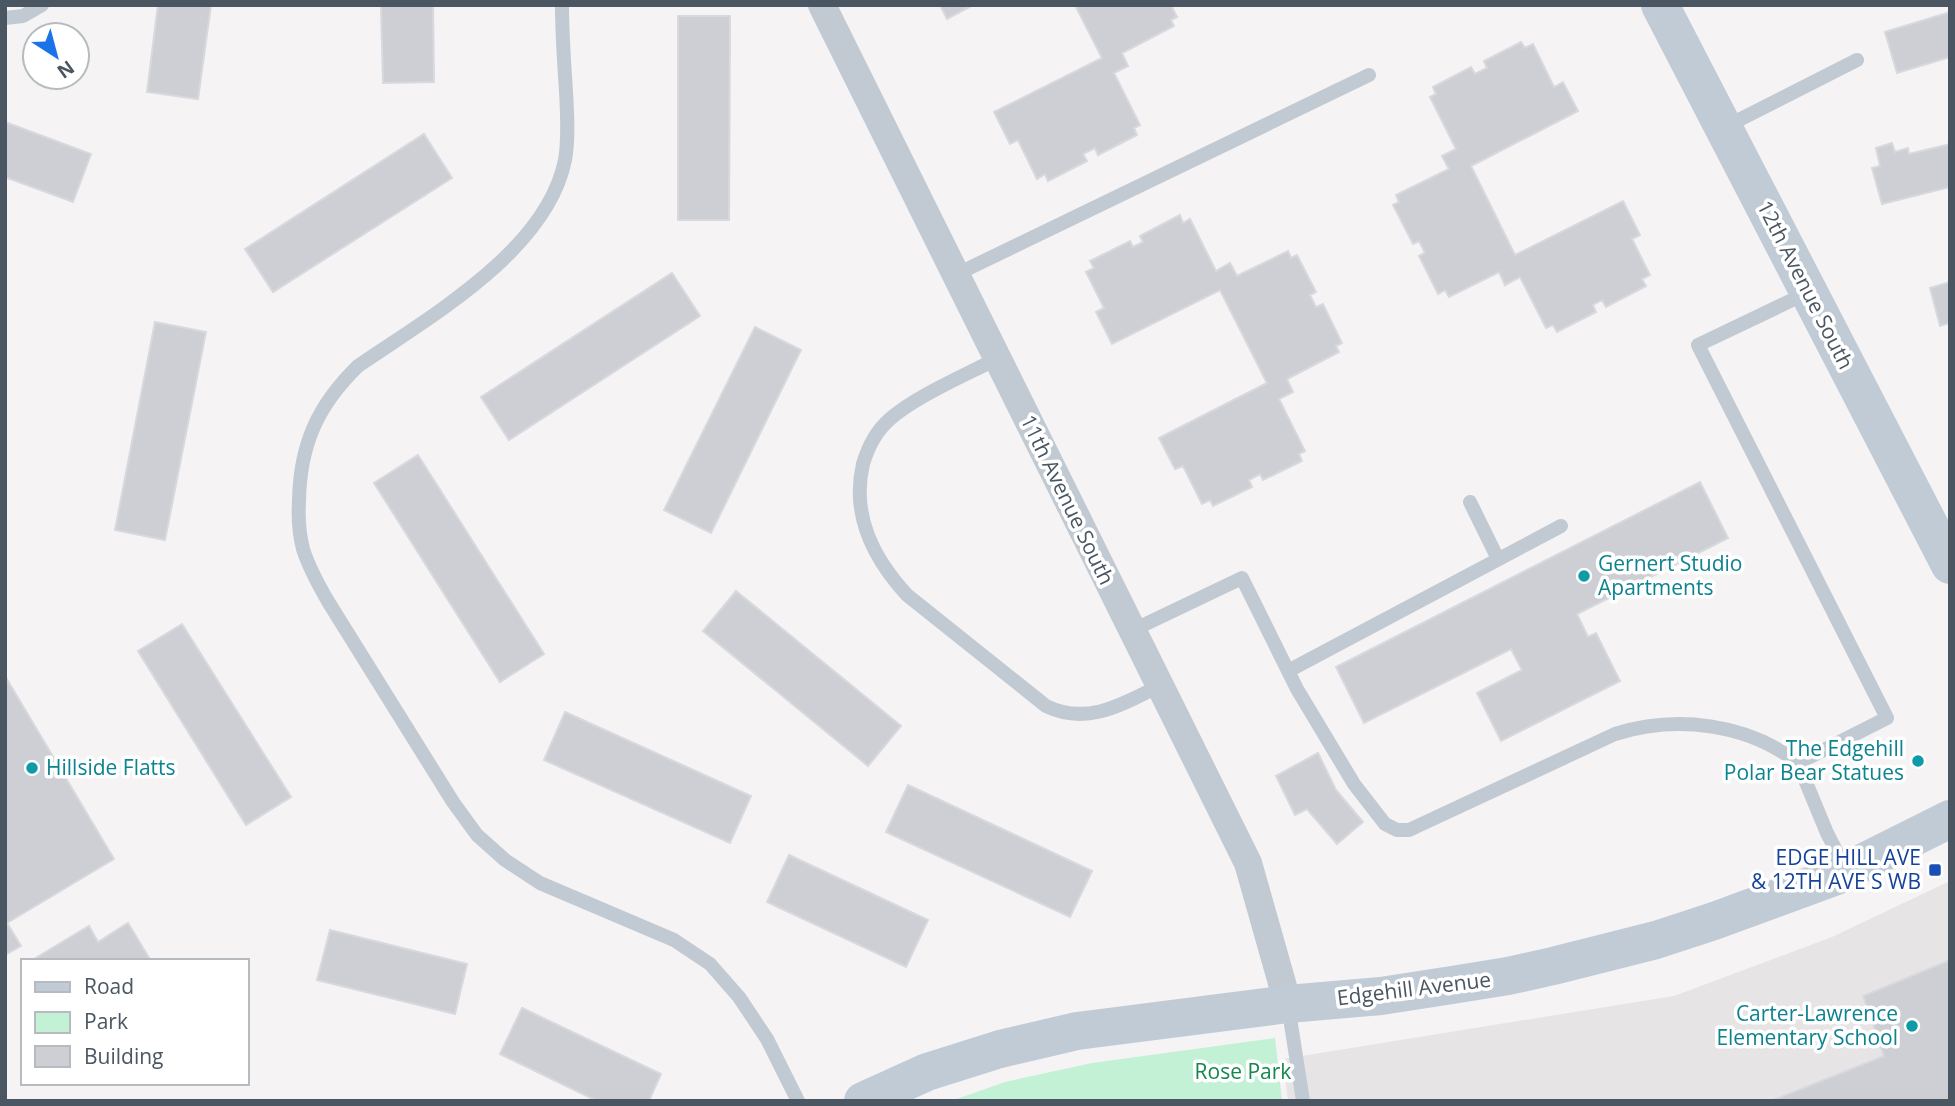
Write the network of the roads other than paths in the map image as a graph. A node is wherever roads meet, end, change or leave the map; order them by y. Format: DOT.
graph roads {
  1 [pos="42,5"];
  2 [pos="562,5"];
  3 [pos="821,5"];
  4 [pos="1660,5"];
  5 [pos="5,18"];
  6 [pos="1857,60"];
  7 [pos="1369,75"];
  8 [pos="1724,128"];
  9 [pos="955,275"];
  10 [pos="1808,292"];
  11 [pos="998,358"];
  12 [pos="1470,502"];
  13 [pos="1561,526"];
  14 [pos="1498,559"];
  15 [pos="1950,565"];
  16 [pos="1131,631"];
  17 [pos="1288,671"];
  18 [pos="1159,686"];
  19 [pos="1798,763"];
  20 [pos="1950,819"];
  21 [pos="1846,871"];
  22 [pos="1288,1004"];
  23 [pos="798,1101"];
  24 [pos="863,1101"];
  25 [pos="1303,1101"];
  1 -- 5 [label="lane"];
  2 -- 23 [label="lane"];
  3 -- 9 [label="street, 11th Avenue South"];
  4 -- 8 [label="street, 12th Avenue South"];
  6 -- 8 [label="lane"];
  7 -- 9 [label="lane"];
  8 -- 10 [label="street, 12th Avenue South"];
  9 -- 11 [label="street, 11th Avenue South"];
  10 -- 15 [label="street, 12th Avenue South"];
  10 -- 19 [label="lane"];
  11 -- 16 [label="street, 11th Avenue South"];
  11 -- 18 [label="lane"];
  12 -- 14 [label="lane"];
  13 -- 14 [label="lane"];
  14 -- 17 [label="lane"];
  16 -- 17 [label="lane"];
  16 -- 18 [label="street, 11th Avenue South"];
  17 -- 19 [label="lane"];
  18 -- 22 [label="street, 11th Avenue South"];
  19 -- 21 [label="lane"];
  20 -- 21 [label="street, Edgehill Avenue"];
  21 -- 22 [label="street, Edgehill Avenue"];
  22 -- 24 [label="street, Edgehill Avenue"];
  22 -- 25 [label="lane"];
}
